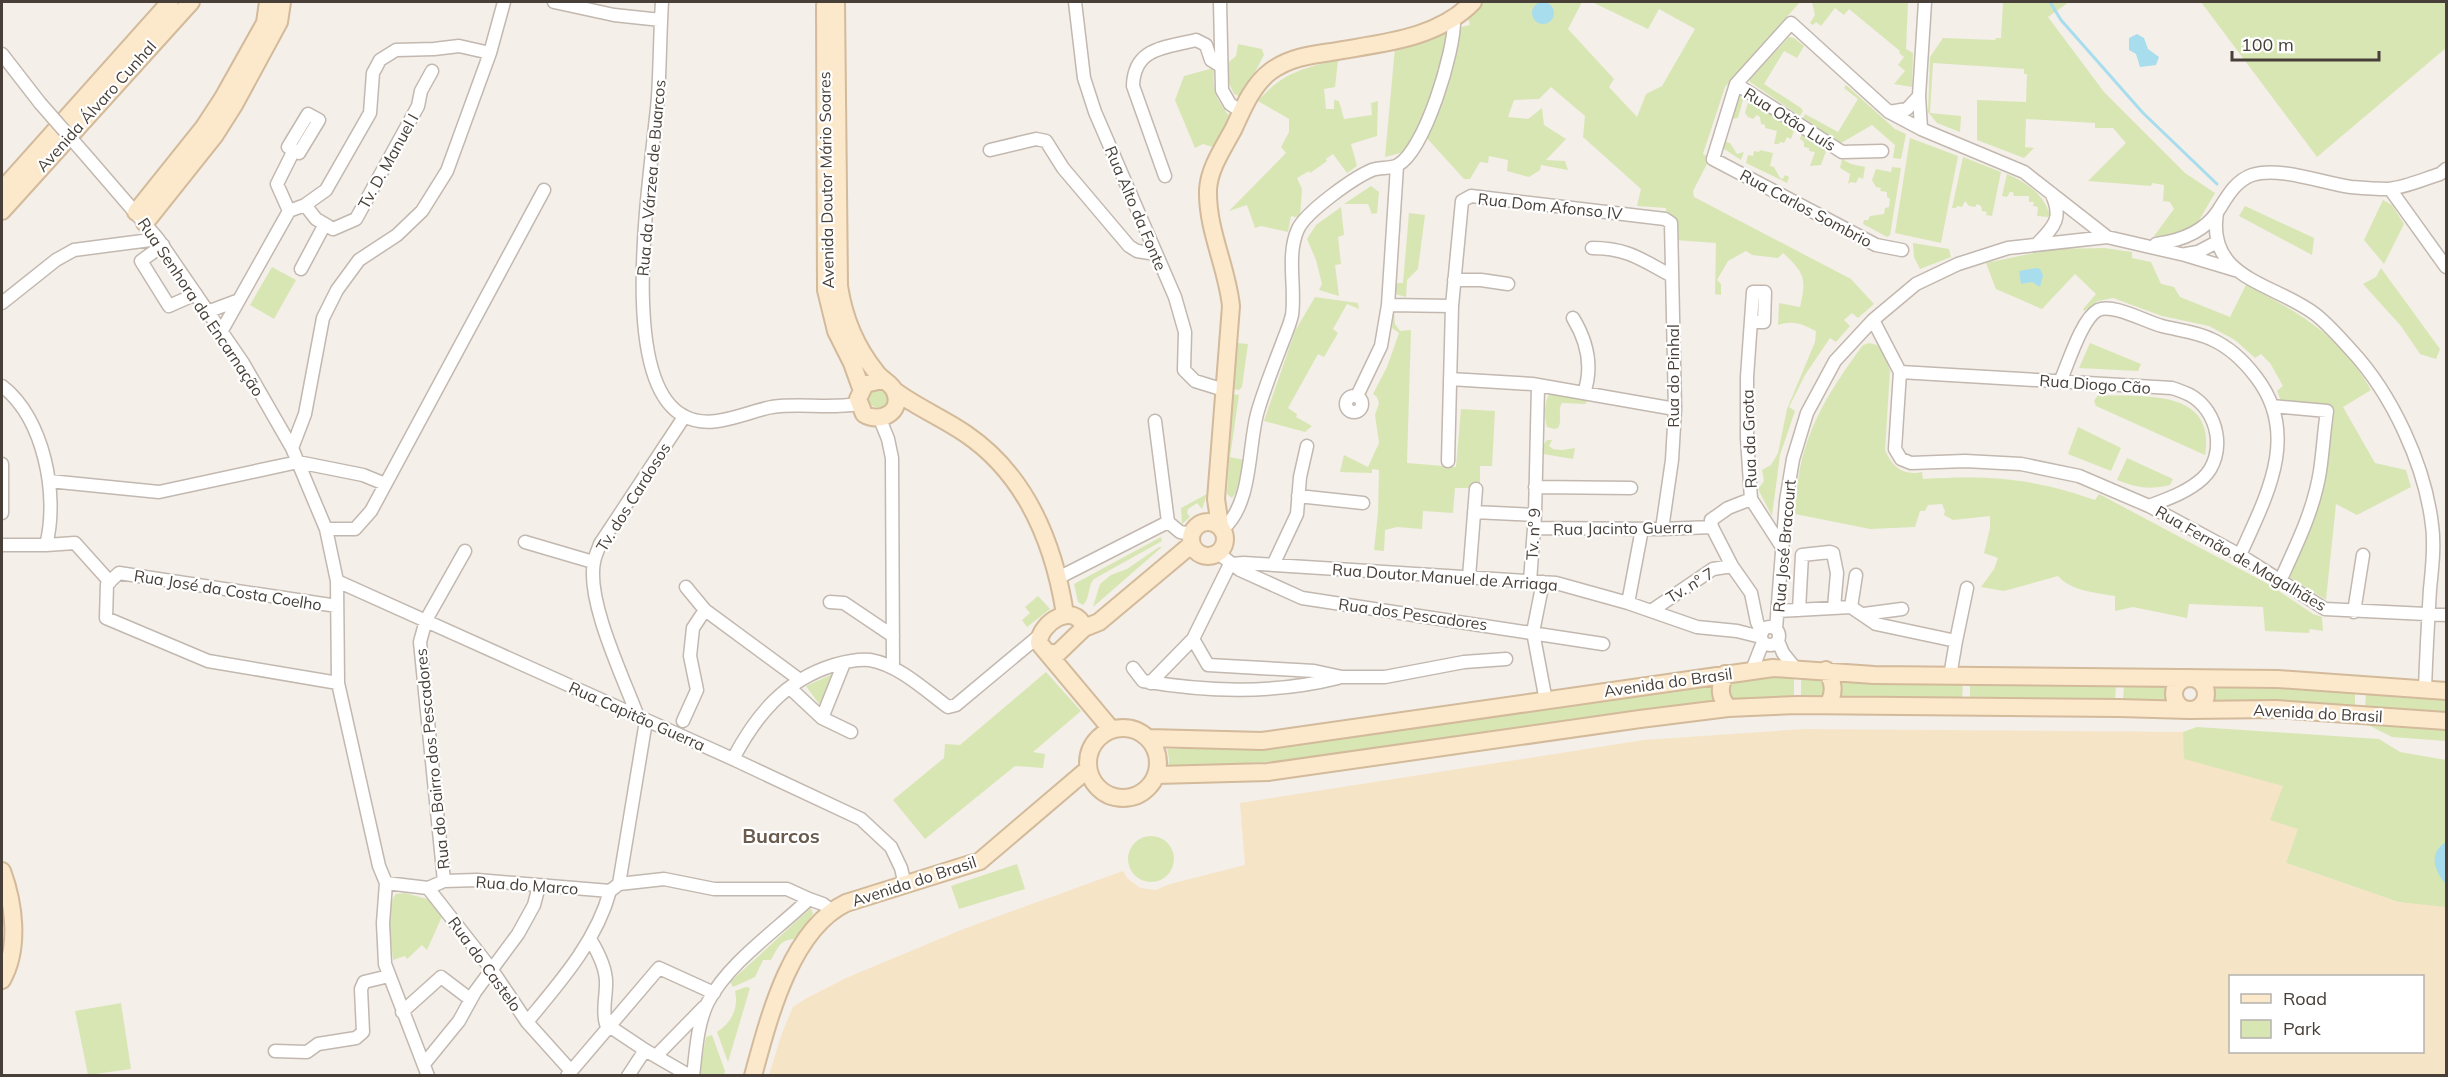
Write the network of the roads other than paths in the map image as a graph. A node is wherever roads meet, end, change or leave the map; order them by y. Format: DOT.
graph roads {
  1 [pos="170,2"];
  2 [pos="191,2"];
  3 [pos="268,2"];
  4 [pos="282,2"];
  5 [pos="504,2"];
  6 [pos="554,2"];
  7 [pos="662,2"];
  8 [pos="825,2"];
  9 [pos="836,2"];
  10 [pos="1075,2"];
  11 [pos="1220,2"];
  12 [pos="1473,2"];
  13 [pos="1925,2"];
  14 [pos="661,20"];
  15 [pos="1454,20"];
  16 [pos="490,53"];
  17 [pos="2,54"];
  18 [pos="1221,66"];
  19 [pos="432,70"];
  20 [pos="1736,84"];
  21 [pos="1919,96"];
  22 [pos="1242,112"];
  23 [pos="1889,112"];
  24 [pos="1921,129"];
  25 [pos="294,150"];
  26 [pos="990,150"];
  27 [pos="1882,151"];
  28 [pos="1397,166"];
  29 [pos="2444,175"];
  30 [pos="1165,176"];
  31 [pos="2390,189"];
  32 [pos="2,190"];
  33 [pos="544,190"];
  34 [pos="2049,190"];
  35 [pos="305,205"];
  36 [pos="2,211"];
  37 [pos="289,211"];
  38 [pos="2217,213"];
  39 [pos="2079,215"];
  40 [pos="140,218"];
  41 [pos="2056,222"];
  42 [pos="1671,223"];
  43 [pos="325,224"];
  44 [pos="2107,237"];
  45 [pos="2186,238"];
  46 [pos="2069,241"];
  47 [pos="160,242"];
  48 [pos="2217,242"];
  49 [pos="2038,243"];
  50 [pos="2146,245"];
  51 [pos="1592,248"];
  52 [pos="1902,250"];
  53 [pos="1156,254"];
  54 [pos="2185,255"];
  55 [pos="2446,267"];
  56 [pos="301,269"];
  57 [pos="2235,270"];
  58 [pos="1672,276"];
  59 [pos="1454,280"];
  60 [pos="1508,284"];
  61 [pos="196,294"];
  62 [pos="239,300"];
  63 [pos="2,303"];
  64 [pos="1388,305"];
  65 [pos="1452,306"];
  66 [pos="207,312"];
  67 [pos="1878,316"];
  68 [pos="1573,318"];
  69 [pos="1752,322"];
  70 [pos="221,332"];
  71 [pos="1900,372"];
  72 [pos="1450,379"];
  73 [pos="882,380"];
  74 [pos="2060,382"];
  75 [pos="2,386"];
  76 [pos="1538,386"];
  77 [pos="1224,390"];
  78 [pos="895,391"];
  79 [pos="1584,393"];
  80 [pos="860,396"];
  81 [pos="1357,396"];
  82 [pos="916,406"];
  83 [pos="2272,406"];
  84 [pos="1675,409"];
  85 [pos="885,416"];
  86 [pos="684,417"];
  87 [pos="1155,421"];
  88 [pos="1307,446"];
  89 [pos="292,447"];
  90 [pos="1448,461"];
  91 [pos="298,462"];
  92 [pos="2,464"];
  93 [pos="49,481"];
  94 [pos="385,484"];
  95 [pos="1535,487"];
  96 [pos="1631,488"];
  97 [pos="1476,489"];
  98 [pos="1298,496"];
  99 [pos="1216,499"];
  100 [pos="1751,499"];
  101 [pos="1240,501"];
  102 [pos="1364,502"];
  103 [pos="2149,506"];
  104 [pos="1474,512"];
  105 [pos="2,513"];
  106 [pos="1535,515"];
  107 [pos="1168,522"];
  108 [pos="1712,527"];
  109 [pos="1222,528"];
  110 [pos="1534,528"];
  111 [pos="326,529"];
  112 [pos="1662,529"];
  113 [pos="1642,530"];
  114 [pos="1195,533"];
  115 [pos="525,542"];
  116 [pos="2,544"];
  117 [pos="46,545"];
  118 [pos="1782,547"];
  119 [pos="465,551"];
  120 [pos="2240,555"];
  121 [pos="2363,555"];
  122 [pos="1224,558"];
  123 [pos="594,562"];
  124 [pos="1273,565"];
  125 [pos="1732,566"];
  126 [pos="1856,575"];
  127 [pos="1469,577"];
  128 [pos="115,578"];
  129 [pos="1058,578"];
  130 [pos="337,581"];
  131 [pos="2280,581"];
  132 [pos="1536,582"];
  133 [pos="686,587"];
  134 [pos="1967,588"];
  135 [pos="830,602"];
  136 [pos="1628,603"];
  137 [pos="337,606"];
  138 [pos="1851,607"];
  139 [pos="1834,608"];
  140 [pos="1902,609"];
  141 [pos="705,610"];
  142 [pos="1799,610"];
  143 [pos="1651,611"];
  144 [pos="1778,611"];
  145 [pos="2354,612"];
  146 [pos="1065,614"];
  147 [pos="1864,614"];
  148 [pos="2429,615"];
  149 [pos="2446,615"];
  150 [pos="426,620"];
  151 [pos="1084,628"];
  152 [pos="1533,632"];
  153 [pos="1040,635"];
  154 [pos="1777,635"];
  155 [pos="892,636"];
  156 [pos="1762,637"];
  157 [pos="1193,639"];
  158 [pos="1956,641"];
  159 [pos="1603,644"];
  160 [pos="1066,647"];
  161 [pos="1048,653"];
  162 [pos="1506,659"];
  163 [pos="844,663"];
  164 [pos="893,668"];
  165 [pos="1133,668"];
  166 [pos="1795,668"];
  167 [pos="1752,670"];
  168 [pos="1826,670"];
  169 [pos="1066,674"];
  170 [pos="1725,675"];
  171 [pos="1950,676"];
  172 [pos="1342,677"];
  173 [pos="2190,679"];
  174 [pos="800,680"];
  175 [pos="338,683"];
  176 [pos="1150,683"];
  177 [pos="789,688"];
  178 [pos="2425,690"];
  179 [pos="2446,691"];
  180 [pos="1546,700"];
  181 [pos="1828,705"];
  182 [pos="1728,708"];
  183 [pos="2189,710"];
  184 [pos="822,718"];
  185 [pos="642,719"];
  186 [pos="683,721"];
  187 [pos="2446,721"];
  188 [pos="1111,729"];
  189 [pos="851,732"];
  190 [pos="1149,738"];
  191 [pos="733,759"];
  192 [pos="1088,769"];
  193 [pos="1157,775"];
  194 [pos="2,871"];
  195 [pos="444,881"];
  196 [pos="386,883"];
  197 [pos="905,885"];
  198 [pos="539,886"];
  199 [pos="428,888"];
  200 [pos="614,888"];
  201 [pos="809,899"];
  202 [pos="826,917"];
  203 [pos="590,939"];
  204 [pos="492,970"];
  205 [pos="389,976"];
  206 [pos="2,980"];
  207 [pos="470,999"];
  208 [pos="710,999"];
  209 [pos="402,1011"];
  210 [pos="527,1022"];
  211 [pos="610,1027"];
  212 [pos="274,1051"];
  213 [pos="650,1053"];
  214 [pos="426,1072"];
  215 [pos="569,1073"];
  216 [pos="628,1076"];
  217 [pos="691,1076"];
  218 [pos="753,1076"];
  1 -- 32 [label="main road, Avenida Álvaro Cunhal"];
  2 -- 36 [label="main road, Avenida Álvaro Cunhal"];
  3 -- 40 [label="main road"];
  4 -- 40 [label="main road"];
  5 -- 16 [label="street"];
  6 -- 14 [label="street"];
  7 -- 14 [label="street, Rua da Várzea de Buarcos"];
  8 -- 80 [label="main road, Avenida Doutor Mário Soares"];
  9 -- 73 [label="main road, Avenida Doutor Mário Soares"];
  10 -- 53 [label="street, Rua Alto da Fonte"];
  11 -- 18 [label="street"];
  12 -- 15 [label="main road"];
  13 -- 21 [label="street"];
  14 -- 86 [label="street, Rua da Várzea de Buarcos"];
  15 -- 22 [label="main road"];
  15 -- 28 [label="street"];
  16 -- 35 [label="street"];
  16 -- 89 [label="street"];
  17 -- 40 [label="street, Rua Senhora da Encarnação, bridge"];
  18 -- 22 [label="street"];
  18 -- 30 [label="street"];
  19 -- 43 [label="street, Tv. D. Manuel I"];
  20 -- 23 [label="street"];
  20 -- 27 [label="street, Rua Otão Luís"];
  20 -- 52 [label="street, Rua Carlos Sombrio"];
  21 -- 23 [label="street"];
  21 -- 24 [label="street"];
  22 -- 77 [label="main road"];
  23 -- 24 [label="street"];
  24 -- 34 [label="street"];
  25 -- 37 [label="street"];
  26 -- 53 [label="street"];
  28 -- 64 [label="street"];
  28 -- 101 [label="street"];
  29 -- 31 [label="street"];
  31 -- 38 [label="street"];
  31 -- 55 [label="street"];
  33 -- 94 [label="street"];
  34 -- 39 [label="street"];
  34 -- 41 [label="street"];
  35 -- 37 [label="street"];
  35 -- 43 [label="street"];
  37 -- 62 [label="street"];
  38 -- 45 [label="street"];
  38 -- 48 [label="street"];
  39 -- 41 [label="street"];
  39 -- 44 [label="street"];
  39 -- 46 [label="street"];
  40 -- 47 [label="street, Rua Senhora da Encarnação"];
  41 -- 46 [label="street"];
  41 -- 49 [label="street"];
  42 -- 58 [label="street, Rua do Pinhal"];
  42 -- 59 [label="street, Rua Dom Afonso IV"];
  43 -- 56 [label="street"];
  44 -- 46 [label="street, Rua José Bracourt"];
  44 -- 50 [label="street"];
  45 -- 48 [label="street"];
  45 -- 50 [label="street"];
  46 -- 49 [label="street, Rua José Bracourt"];
  47 -- 61 [label="street, Rua Senhora da Encarnação"];
  47 -- 61 [label="street"];
  47 -- 63 [label="street"];
  48 -- 54 [label="street"];
  48 -- 57 [label="street"];
  49 -- 67 [label="street, Rua José Bracourt"];
  50 -- 54 [label="street"];
  51 -- 58 [label="street"];
  53 -- 77 [label="street, Rua Alto da Fonte"];
  54 -- 57 [label="street"];
  57 -- 148 [label="street"];
  58 -- 84 [label="street, Rua do Pinhal"];
  59 -- 60 [label="street"];
  59 -- 65 [label="street, Rua Dom Afonso IV"];
  61 -- 66 [label="street, Rua Senhora da Encarnação"];
  62 -- 66 [label="street"];
  62 -- 70 [label="street"];
  64 -- 65 [label="street"];
  64 -- 81 [label="street"];
  65 -- 72 [label="street, Rua Dom Afonso IV"];
  66 -- 70 [label="street, Rua Senhora da Encarnação"];
  67 -- 71 [label="street"];
  67 -- 118 [label="street, Rua José Bracourt"];
  68 -- 79 [label="street"];
  69 -- 100 [label="street, Rua da Grota"];
  70 -- 89 [label="street, Rua Senhora da Encarnação"];
  71 -- 74 [label="street, Rua Diogo Cão"];
  71 -- 103 [label="street, Rua Fernão de Magalhães"];
  72 -- 76 [label="street"];
  72 -- 90 [label="street, Rua Dom Afonso IV"];
  73 -- 78 [label="main road"];
  73 -- 80 [label="main road"];
  74 -- 83 [label="street"];
  74 -- 103 [label="street, Rua Diogo Cão"];
  75 -- 93 [label="street"];
  76 -- 79 [label="street"];
  76 -- 95 [label="street, Tv. nº 9"];
  77 -- 99 [label="main road"];
  78 -- 82 [label="main road"];
  78 -- 85 [label="main road"];
  79 -- 84 [label="street"];
  80 -- 85 [label="main road"];
  80 -- 86 [label="street"];
  82 -- 85 [label="main road"];
  82 -- 129 [label="main road"];
  83 -- 120 [label="street"];
  83 -- 131 [label="street"];
  84 -- 112 [label="street, Rua do Pinhal"];
  85 -- 155 [label="street"];
  86 -- 123 [label="street, Tv. dos Cardosos"];
  87 -- 107 [label="street"];
  88 -- 98 [label="street"];
  89 -- 91 [label="street, Rua Senhora da Encarnação"];
  91 -- 93 [label="street"];
  91 -- 94 [label="street"];
  91 -- 111 [label="street, Rua Senhora da Encarnação"];
  92 -- 105 [label="street"];
  93 -- 117 [label="street"];
  94 -- 111 [label="street"];
  95 -- 96 [label="street"];
  95 -- 106 [label="street, Tv. nº 9"];
  97 -- 104 [label="street"];
  98 -- 102 [label="street"];
  98 -- 124 [label="street"];
  99 -- 101 [label="street"];
  99 -- 109 [label="main road"];
  99 -- 114 [label="main road"];
  100 -- 108 [label="street"];
  100 -- 118 [label="street, Rua da Grota"];
  101 -- 109 [label="street"];
  103 -- 120 [label="street, Rua Fernão de Magalhães"];
  104 -- 106 [label="street"];
  104 -- 127 [label="street"];
  106 -- 110 [label="street, Tv. nº 9"];
  107 -- 114 [label="street"];
  107 -- 129 [label="street"];
  108 -- 112 [label="street, Rua Jacinto Guerra"];
  108 -- 125 [label="street"];
  109 -- 114 [label="main road"];
  109 -- 122 [label="main road"];
  110 -- 113 [label="street, Rua Jacinto Guerra"];
  110 -- 132 [label="street, Tv. nº 9"];
  111 -- 130 [label="street, Rua Senhora da Encarnação"];
  112 -- 113 [label="street, Rua Jacinto Guerra"];
  113 -- 136 [label="street"];
  114 -- 122 [label="main road"];
  114 -- 151 [label="main road"];
  115 -- 123 [label="street"];
  116 -- 117 [label="street"];
  117 -- 128 [label="street"];
  118 -- 144 [label="street, Rua José Bracourt"];
  119 -- 150 [label="street, Rua do Bairro dos Pescadores"];
  120 -- 131 [label="street, Rua Fernão de Magalhães"];
  121 -- 145 [label="street"];
  122 -- 124 [label="street, Rua Doutor Manuel de Arriaga"];
  122 -- 152 [label="street, Rua dos Pescadores"];
  122 -- 157 [label="street"];
  123 -- 185 [label="street, Tv. dos Cardosos"];
  124 -- 127 [label="street, Rua Doutor Manuel de Arriaga"];
  125 -- 143 [label="street, Tv. nº 7"];
  125 -- 156 [label="street"];
  126 -- 138 [label="street"];
  127 -- 132 [label="street, Rua Doutor Manuel de Arriaga"];
  128 -- 137 [label="street, Rua José da Costa Coelho"];
  128 -- 175 [label="street"];
  129 -- 146 [label="main road"];
  130 -- 137 [label="street, Rua Senhora da Encarnação"];
  130 -- 150 [label="street, Rua Capitão Guerra"];
  131 -- 145 [label="street, Rua Fernão de Magalhães"];
  132 -- 136 [label="street, Rua Doutor Manuel de Arriaga"];
  132 -- 152 [label="street, Tv. nº 9"];
  133 -- 141 [label="street"];
  134 -- 158 [label="street"];
  135 -- 155 [label="street"];
  136 -- 143 [label="street, Rua Doutor Manuel de Arriaga"];
  137 -- 175 [label="street, Rua Senhora da Encarnação"];
  138 -- 139 [label="street"];
  138 -- 147 [label="street"];
  139 -- 142 [label="street"];
  139 -- 142 [label="street"];
  140 -- 147 [label="street"];
  141 -- 174 [label="street"];
  141 -- 186 [label="street"];
  142 -- 144 [label="street"];
  143 -- 156 [label="street, Rua Doutor Manuel de Arriaga"];
  144 -- 154 [label="street, Rua José Bracourt"];
  145 -- 148 [label="street, Rua Fernão de Magalhães"];
  146 -- 151 [label="main road"];
  146 -- 153 [label="main road"];
  147 -- 158 [label="street"];
  148 -- 149 [label="street, Rua Fernão de Magalhães"];
  148 -- 178 [label="street"];
  150 -- 185 [label="street, Rua Capitão Guerra"];
  150 -- 195 [label="street, Rua do Bairro dos Pescadores"];
  151 -- 160 [label="main road"];
  152 -- 159 [label="street, Rua dos Pescadores"];
  152 -- 180 [label="street"];
  153 -- 161 [label="main road"];
  153 -- 164 [label="street"];
  154 -- 156 [label="street, Rua Doutor Manuel de Arriaga"];
  154 -- 166 [label="street"];
  155 -- 164 [label="street"];
  156 -- 167 [label="street"];
  157 -- 172 [label="street"];
  157 -- 176 [label="street"];
  158 -- 171 [label="street"];
  160 -- 161 [label="main road"];
  160 -- 169 [label="main road"];
  161 -- 169 [label="main road"];
  162 -- 172 [label="street"];
  163 -- 164 [label="street"];
  163 -- 174 [label="street"];
  163 -- 184 [label="street"];
  165 -- 176 [label="street"];
  166 -- 167 [label="main road, Avenida do Brasil"];
  166 -- 168 [label="main road, Avenida do Brasil"];
  167 -- 170 [label="main road, Avenida do Brasil"];
  168 -- 171 [label="main road, Avenida do Brasil"];
  168 -- 181 [label="main road"];
  169 -- 188 [label="main road"];
  170 -- 180 [label="main road, Avenida do Brasil"];
  170 -- 182 [label="main road"];
  171 -- 173 [label="main road, Avenida do Brasil"];
  172 -- 176 [label="street"];
  173 -- 178 [label="main road, Avenida do Brasil"];
  173 -- 183 [label="main road"];
  174 -- 177 [label="street"];
  175 -- 196 [label="street, Rua Senhora da Encarnação"];
  177 -- 184 [label="street"];
  177 -- 191 [label="street"];
  178 -- 179 [label="main road, Avenida do Brasil"];
  180 -- 190 [label="main road, Avenida do Brasil"];
  181 -- 182 [label="main road, Avenida do Brasil"];
  181 -- 183 [label="main road, Avenida do Brasil"];
  182 -- 193 [label="main road, Avenida do Brasil"];
  183 -- 187 [label="main road, Avenida do Brasil"];
  184 -- 189 [label="street"];
  185 -- 191 [label="street, Rua Capitão Guerra"];
  185 -- 200 [label="street"];
  188 -- 190 [label="main road"];
  188 -- 192 [label="main road"];
  190 -- 193 [label="main road"];
  191 -- 197 [label="street, Rua Capitão Guerra"];
  192 -- 193 [label="main road"];
  192 -- 197 [label="main road, Avenida do Brasil"];
  194 -- 206 [label="main road"];
  195 -- 198 [label="street, Rua do Marco"];
  195 -- 199 [label="street, Rua do Bairro dos Pescadores"];
  196 -- 199 [label="street"];
  196 -- 205 [label="street"];
  197 -- 202 [label="main road, Avenida do Brasil"];
  198 -- 200 [label="street, Rua do Marco"];
  198 -- 204 [label="street"];
  199 -- 204 [label="street, Rua do Castelo"];
  200 -- 201 [label="street, Rua do Marco"];
  200 -- 203 [label="street"];
  201 -- 202 [label="street, Rua do Marco"];
  201 -- 208 [label="street"];
  202 -- 218 [label="main road"];
  203 -- 210 [label="street"];
  203 -- 211 [label="street"];
  204 -- 207 [label="street"];
  204 -- 210 [label="street, Rua do Castelo"];
  205 -- 209 [label="street"];
  205 -- 212 [label="street"];
  207 -- 209 [label="street"];
  207 -- 214 [label="street"];
  208 -- 211 [label="street"];
  208 -- 213 [label="street"];
  208 -- 217 [label="street"];
  209 -- 214 [label="street"];
  210 -- 215 [label="street, Rua do Castelo"];
  211 -- 213 [label="street"];
  211 -- 215 [label="street"];
  213 -- 216 [label="street"];
  213 -- 217 [label="street"];
}
